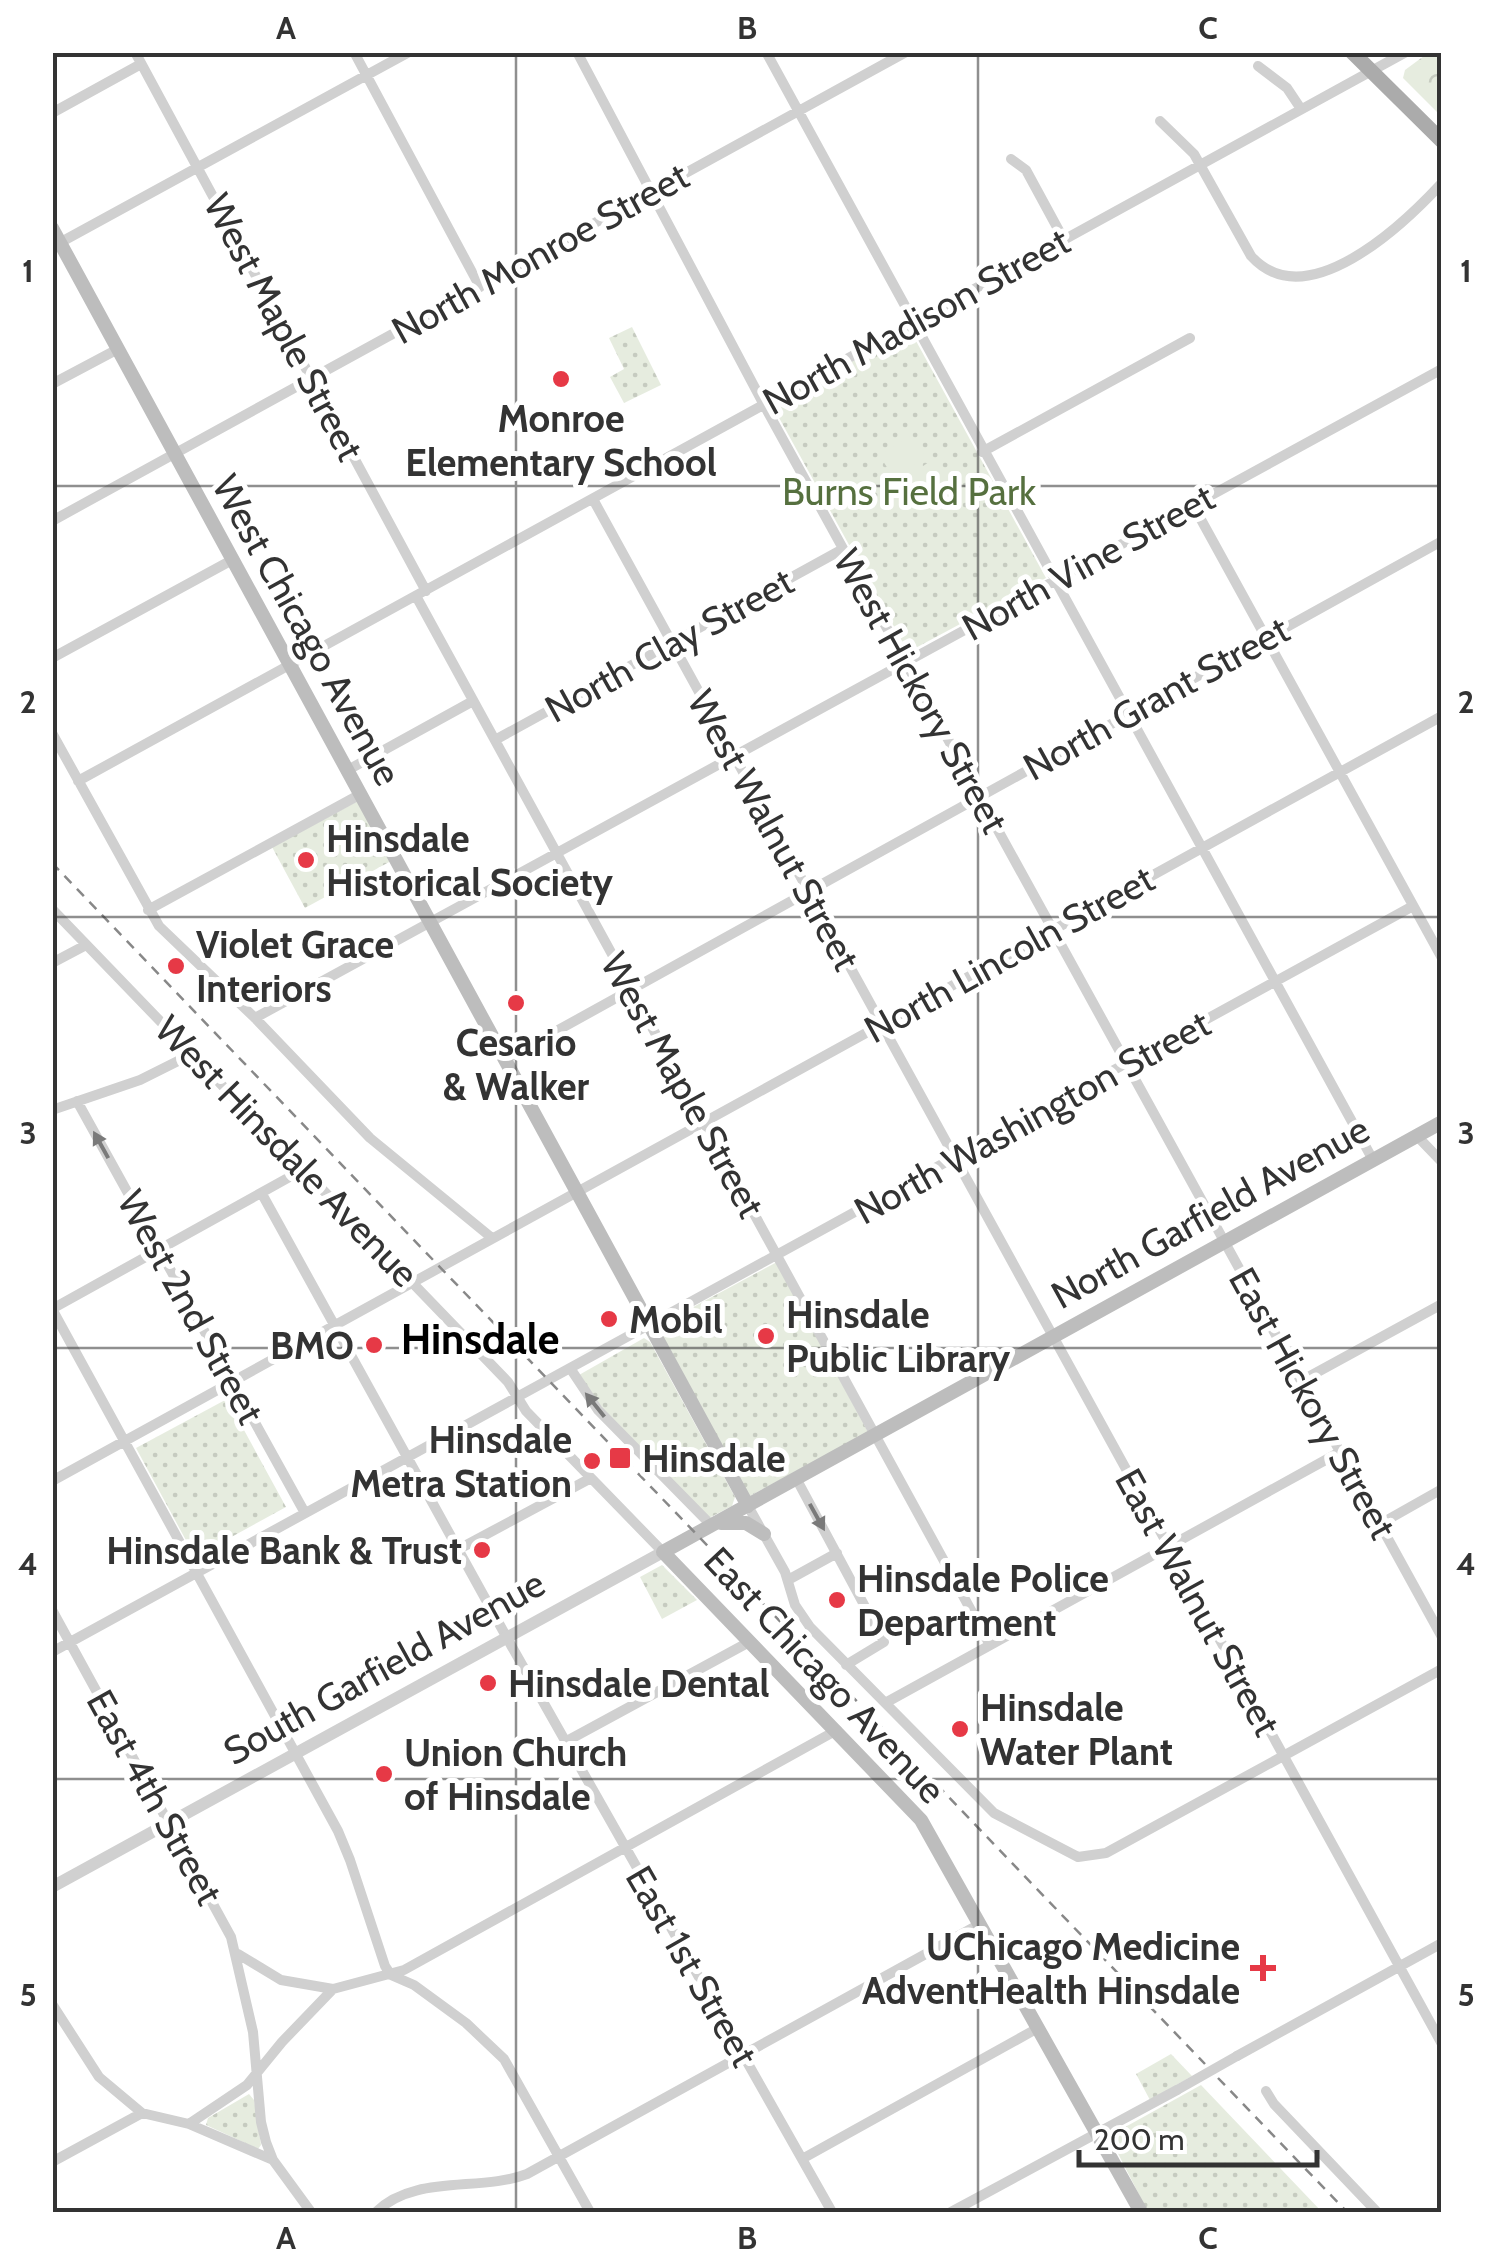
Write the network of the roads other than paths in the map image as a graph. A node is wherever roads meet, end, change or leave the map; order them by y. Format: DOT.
graph roads {
  1 [pos="152,52"];
  2 [pos="354,52"];
  3 [pos="409,52"];
  4 [pos="577,52"];
  5 [pos="766,52"];
  6 [pos="906,52"];
  7 [pos="1352,52"];
  8 [pos="1406,52"];
  9 [pos="138,59"];
  10 [pos="1258,66"];
  11 [pos="1372,72"];
  12 [pos="366,76"];
  13 [pos="1301,110"];
  14 [pos="798,112"];
  15 [pos="52,113"];
  16 [pos="1160,120"];
  17 [pos="1442,141"];
  18 [pos="1010,159"];
  19 [pos="1200,165"];
  20 [pos="198,168"];
  21 [pos="1441,184"];
  22 [pos="652,192"];
  23 [pos="52,228"];
  24 [pos="1064,240"];
  25 [pos="56,245"];
  26 [pos="480,287"];
  27 [pos="912,324"];
  28 [pos="1190,338"];
  29 [pos="118,349"];
  30 [pos="1437,371"];
  31 [pos="312,379"];
  32 [pos="52,384"];
  33 [pos="764,405"];
  34 [pos="982,452"];
  35 [pos="175,454"];
  36 [pos="594,500"];
  37 [pos="1193,505"];
  38 [pos="52,521"];
  39 [pos="1442,541"];
  40 [pos="844,549"];
  41 [pos="232,560"];
  42 [pos="1054,581"];
  43 [pos="421,594"];
  44 [pos="1266,638"];
  45 [pos="672,643"];
  46 [pos="52,658"];
  47 [pos="906,662"];
  48 [pos="289,666"];
  49 [pos="473,701"];
  50 [pos="1127,714"];
  51 [pos="1442,716"];
  52 [pos="52,734"];
  53 [pos="495,740"];
  54 [pos="734,756"];
  55 [pos="346,771"];
  56 [pos="1339,772"];
  57 [pos="78,781"];
  58 [pos="360,795"];
  59 [pos="979,796"];
  60 [pos="1200,848"];
  61 [pos="556,853"];
  62 [pos="808,892"];
  63 [pos="1413,906"];
  64 [pos="52,909"];
  65 [pos="148,910"];
  66 [pos="430,923"];
  67 [pos="1052,930"];
  68 [pos="1438,942"];
  69 [pos="86,945"];
  70 [pos="1442,958"];
  71 [pos="52,963"];
  72 [pos="1274,982"];
  73 [pos="631,990"];
  74 [pos="255,1018"];
  75 [pos="881,1024"];
  76 [pos="194,1053"];
  77 [pos="504,1060"];
  78 [pos="1126,1064"];
  79 [pos="77,1101"];
  80 [pos="52,1110"];
  81 [pos="704,1122"];
  82 [pos="1442,1122"];
  83 [pos="1417,1136"];
  84 [pos="955,1160"];
  85 [pos="1372,1160"];
  86 [pos="1442,1162"];
  87 [pos="304,1169"];
  88 [pos="577,1192"];
  89 [pos="262,1194"];
  90 [pos="492,1238"];
  91 [pos="1224,1242"];
  92 [pos="159,1250"];
  93 [pos="778,1257"];
  94 [pos="412,1283"];
  95 [pos="1442,1304"];
  96 [pos="52,1309"];
  97 [pos="336,1325"];
  98 [pos="650,1325"];
  99 [pos="1052,1337"];
  100 [pos="570,1368"];
  101 [pos="232,1381"];
  102 [pos="1302,1381"];
  103 [pos="517,1397"];
  104 [pos="875,1434"];
  105 [pos="124,1441"];
  106 [pos="1340,1452"];
  107 [pos="408,1457"];
  108 [pos="591,1478"];
  109 [pos="797,1480"];
  110 [pos="52,1481"];
  111 [pos="1442,1489"];
  112 [pos="748,1506"];
  113 [pos="305,1513"];
  114 [pos="1380,1524"];
  115 [pos="711,1525"];
  116 [pos="764,1534"];
  117 [pos="1167,1547"];
  118 [pos="459,1549"];
  119 [pos="663,1552"];
  120 [pos="837,1553"];
  121 [pos="197,1573"];
  122 [pos="788,1580"];
  123 [pos="52,1610"];
  124 [pos="507,1637"];
  125 [pos="1442,1637"];
  126 [pos="750,1641"];
  127 [pos="70,1642"];
  128 [pos="990,1645"];
  129 [pos="52,1652"];
  130 [pos="846,1664"];
  131 [pos="1442,1669"];
  132 [pos="887,1702"];
  133 [pos="836,1730"];
  134 [pos="566,1742"];
  135 [pos="295,1753"];
  136 [pos="1282,1756"];
  137 [pos="169,1823"];
  138 [pos="624,1846"];
  139 [pos="52,1887"];
  140 [pos="980,1924"];
  141 [pos="1442,1943"];
  142 [pos="237,1954"];
  143 [pos="1399,1966"];
  144 [pos="391,1974"];
  145 [pos="333,1989"];
  146 [pos="52,2004"];
  147 [pos="1038,2028"];
  148 [pos="1442,2044"];
  149 [pos="743,2055"];
  150 [pos="258,2074"];
  151 [pos="1266,2090"];
  152 [pos="142,2113"];
  153 [pos="189,2124"];
  154 [pos="1096,2133"];
  155 [pos="560,2156"];
  156 [pos="802,2159"];
  157 [pos="272,2160"];
  158 [pos="52,2162"];
  159 [pos="294,2190"];
  160 [pos="299,2212"];
  161 [pos="311,2212"];
  162 [pos="376,2212"];
  163 [pos="590,2212"];
  164 [pos="832,2212"];
  165 [pos="952,2212"];
  166 [pos="1140,2212"];
  167 [pos="1377,2212"];
  1 -- 9 [label="street"];
  2 -- 12 [label="street"];
  3 -- 12 [label="street"];
  4 -- 22 [label="street, West Hickory Street"];
  5 -- 14 [label="street"];
  6 -- 14 [label="street, North Monroe Street"];
  7 -- 11 [label="main road"];
  8 -- 11 [label="street, North Madison Street"];
  9 -- 15 [label="street"];
  9 -- 20 [label="street, West Maple Street"];
  10 -- 13 [label="street"];
  11 -- 13 [label="street, North Madison Street"];
  11 -- 17 [label="main road"];
  12 -- 20 [label="street"];
  12 -- 26 [label="street"];
  13 -- 19 [label="street, North Madison Street"];
  14 -- 22 [label="street, North Monroe Street"];
  14 -- 27 [label="street"];
  16 -- 19 [label="street"];
  18 -- 24 [label="street"];
  19 -- 21 [label="street"];
  19 -- 24 [label="street, North Madison Street"];
  20 -- 25 [label="street"];
  20 -- 31 [label="street, West Maple Street"];
  22 -- 26 [label="street, North Monroe Street"];
  22 -- 33 [label="street, West Hickory Street"];
  23 -- 25 [label="main road, West Chicago Avenue"];
  24 -- 27 [label="street, North Madison Street"];
  25 -- 29 [label="main road, West Chicago Avenue"];
  26 -- 31 [label="street, North Monroe Street"];
  27 -- 33 [label="street, North Madison Street"];
  27 -- 34 [label="street"];
  28 -- 34 [label="street"];
  29 -- 32 [label="street"];
  29 -- 35 [label="main road, West Chicago Avenue"];
  30 -- 37 [label="street, North Vine Street"];
  31 -- 35 [label="street, North Monroe Street"];
  31 -- 43 [label="street, West Maple Street"];
  33 -- 36 [label="street, North Madison Street"];
  33 -- 40 [label="street, West Hickory Street"];
  34 -- 42 [label="street"];
  35 -- 38 [label="street, North Monroe Street"];
  35 -- 41 [label="main road, West Chicago Avenue"];
  36 -- 43 [label="street, North Madison Street"];
  36 -- 45 [label="street, West Walnut Street"];
  37 -- 42 [label="street, North Vine Street"];
  37 -- 44 [label="street"];
  39 -- 44 [label="street, North Grant Street"];
  40 -- 45 [label="street, North Clay Street"];
  40 -- 47 [label="street, West Hickory Street"];
  41 -- 46 [label="street"];
  41 -- 48 [label="main road, West Chicago Avenue"];
  42 -- 47 [label="street, North Vine Street"];
  42 -- 50 [label="street"];
  43 -- 48 [label="street, North Madison Street"];
  43 -- 49 [label="street, West Maple Street"];
  44 -- 50 [label="street, North Grant Street"];
  44 -- 56 [label="street"];
  45 -- 53 [label="street, North Clay Street"];
  45 -- 54 [label="street, West Walnut Street"];
  47 -- 54 [label="street, North Vine Street"];
  47 -- 59 [label="street, West Hickory Street"];
  48 -- 55 [label="main road, West Chicago Avenue"];
  48 -- 57 [label="street, North Madison Street"];
  49 -- 53 [label="street, West Maple Street"];
  49 -- 55 [label="street"];
  50 -- 59 [label="street, North Grant Street"];
  50 -- 60 [label="street"];
  51 -- 56 [label="street, North Lincoln Street"];
  52 -- 57 [label="street"];
  53 -- 61 [label="street, West Maple Street"];
  54 -- 61 [label="street, North Vine Street"];
  54 -- 62 [label="street, West Walnut Street"];
  55 -- 58 [label="main road, West Chicago Avenue"];
  56 -- 60 [label="street, North Lincoln Street"];
  56 -- 63 [label="street"];
  57 -- 65 [label="street"];
  58 -- 65 [label="street"];
  58 -- 66 [label="main road, West Chicago Avenue"];
  59 -- 62 [label="street, North Grant Street"];
  59 -- 67 [label="street, West Hickory Street"];
  60 -- 67 [label="street, North Lincoln Street"];
  60 -- 72 [label="street"];
  61 -- 66 [label="street, North Vine Street"];
  61 -- 73 [label="street, West Maple Street"];
  62 -- 73 [label="street, North Grant Street"];
  62 -- 75 [label="street, West Walnut Street"];
  63 -- 68 [label="street"];
  63 -- 72 [label="street, North Washington Street"];
  64 -- 69 [label="street, West Hinsdale Avenue"];
  65 -- 74 [label="street"];
  66 -- 74 [label="street, North Vine Street"];
  66 -- 77 [label="main road, West Chicago Avenue"];
  67 -- 75 [label="street, North Lincoln Street"];
  67 -- 78 [label="street, West Hickory Street"];
  68 -- 70 [label="street"];
  69 -- 71 [label="street"];
  69 -- 76 [label="street, West Hinsdale Avenue"];
  72 -- 78 [label="street, North Washington Street"];
  72 -- 85 [label="street"];
  73 -- 77 [label="street, North Grant Street"];
  73 -- 81 [label="street, West Maple Street"];
  74 -- 90 [label="street"];
  75 -- 81 [label="street, North Lincoln Street"];
  75 -- 84 [label="street, West Walnut Street"];
  76 -- 79 [label="street"];
  76 -- 87 [label="street, West Hinsdale Avenue"];
  77 -- 88 [label="main road, West Chicago Avenue"];
  78 -- 84 [label="street, North Washington Street"];
  78 -- 91 [label="street, East Hickory Street"];
  79 -- 80 [label="street"];
  92 -- 79 [label="street, West 2nd Street, one-way"];
  81 -- 88 [label="street, North Lincoln Street"];
  81 -- 93 [label="street, West Maple Street"];
  82 -- 83 [label="main road, North Garfield Avenue"];
  83 -- 85 [label="main road, North Garfield Avenue"];
  83 -- 86 [label="street"];
  84 -- 93 [label="street, North Washington Street"];
  84 -- 99 [label="street, East Walnut Street"];
  85 -- 91 [label="main road, North Garfield Avenue"];
  87 -- 89 [label="street"];
  87 -- 94 [label="street, West Hinsdale Avenue"];
  88 -- 90 [label="street, North Lincoln Street"];
  88 -- 98 [label="main road, West Chicago Avenue"];
  89 -- 92 [label="street"];
  89 -- 97 [label="street, East 1st Street"];
  90 -- 94 [label="street, North Lincoln Street"];
  91 -- 99 [label="main road, North Garfield Avenue"];
  91 -- 102 [label="street, East Hickory Street"];
  92 -- 96 [label="street"];
  92 -- 101 [label="street, West 2nd Street"];
  93 -- 98 [label="street, North Washington Street"];
  93 -- 104 [label="street, West Maple Street"];
  94 -- 97 [label="street, North Lincoln Street"];
  94 -- 103 [label="street, West Hinsdale Avenue"];
  95 -- 102 [label="street"];
  96 -- 105 [label="street"];
  97 -- 101 [label="street, North Lincoln Street"];
  97 -- 107 [label="street, East 1st Street"];
  98 -- 100 [label="street, North Washington Street"];
  98 -- 112 [label="main road, East Chicago Avenue"];
  99 -- 104 [label="main road, North Garfield Avenue"];
  99 -- 117 [label="street, East Walnut Street"];
  100 -- 103 [label="street, North Washington Street"];
  115 -- 100 [label="street, one-way"];
  101 -- 105 [label="street, North Lincoln Street"];
  101 -- 113 [label="street, West 2nd Street"];
  102 -- 106 [label="street, East Hickory Street"];
  103 -- 107 [label="street, North Washington Street"];
  103 -- 108 [label="street, West Hinsdale Avenue"];
  104 -- 109 [label="main road, North Garfield Avenue"];
  104 -- 128 [label="street, West Maple Street"];
  105 -- 110 [label="street, North Lincoln Street"];
  105 -- 121 [label="street"];
  106 -- 114 [label="street, East Hickory Street"];
  106 -- 117 [label="street"];
  107 -- 113 [label="street, North Washington Street"];
  107 -- 118 [label="street, East 1st Street"];
  108 -- 118 [label="street"];
  108 -- 119 [label="street, West Hinsdale Avenue"];
  109 -- 112 [label="main road, North Garfield Avenue"];
  109 -- 120 [label="street, one-way"];
  111 -- 114 [label="street"];
  112 -- 115 [label="main road, South Garfield Avenue"];
  112 -- 116 [label="street"];
  113 -- 121 [label="street, North Washington Street"];
  114 -- 125 [label="street, East Hickory Street"];
  115 -- 116 [label="main road"];
  115 -- 119 [label="main road, South Garfield Avenue"];
  116 -- 122 [label="street"];
  117 -- 128 [label="street"];
  117 -- 136 [label="street, East Walnut Street"];
  118 -- 124 [label="street, East 1st Street"];
  119 -- 124 [label="street, South Garfield Avenue"];
  119 -- 126 [label="main road, East Chicago Avenue"];
  120 -- 122 [label="street"];
  120 -- 130 [label="street"];
  121 -- 127 [label="street, North Washington Street"];
  121 -- 135 [label="street"];
  122 -- 130 [label="street"];
  123 -- 127 [label="street, East 4th Street"];
  124 -- 134 [label="street, East 1st Street"];
  124 -- 135 [label="street, South Garfield Avenue"];
  126 -- 133 [label="main road, East Chicago Avenue"];
  126 -- 134 [label="street"];
  127 -- 129 [label="street, North Washington Street"];
  127 -- 137 [label="street, East 4th Street"];
  128 -- 132 [label="street"];
  130 -- 132 [label="street"];
  131 -- 136 [label="street"];
  132 -- 136 [label="street"];
  133 -- 138 [label="street"];
  133 -- 140 [label="main road, East Chicago Avenue"];
  134 -- 138 [label="street, East 1st Street"];
  135 -- 137 [label="street, South Garfield Avenue"];
  135 -- 144 [label="street"];
  136 -- 143 [label="street, East Walnut Street"];
  137 -- 139 [label="street, South Garfield Avenue"];
  137 -- 142 [label="street, East 4th Street"];
  138 -- 144 [label="street"];
  138 -- 149 [label="street, East 1st Street"];
  140 -- 147 [label="main road, East Chicago Avenue"];
  140 -- 149 [label="street"];
  141 -- 143 [label="street"];
  142 -- 145 [label="street"];
  142 -- 150 [label="street, East 4th Street"];
  143 -- 148 [label="street, East Walnut Street"];
  143 -- 154 [label="street, bridge"];
  144 -- 145 [label="street"];
  144 -- 155 [label="street"];
  145 -- 150 [label="street"];
  146 -- 152 [label="street"];
  147 -- 154 [label="main road, East Chicago Avenue"];
  147 -- 156 [label="street"];
  149 -- 155 [label="street"];
  149 -- 156 [label="street, East 1st Street"];
  150 -- 153 [label="street"];
  150 -- 157 [label="street, East 4th Street"];
  151 -- 167 [label="street"];
  152 -- 153 [label="street, East 4th Street"];
  152 -- 158 [label="street"];
  153 -- 157 [label="street, East 4th Street"];
  154 -- 165 [label="street"];
  154 -- 166 [label="main road, East Chicago Avenue"];
  155 -- 162 [label="street"];
  155 -- 163 [label="street"];
  156 -- 164 [label="street, East 1st Street"];
  157 -- 159 [label="street, East 4th Street"];
  159 -- 160 [label="street, East 4th Street"];
  159 -- 161 [label="street, East 4th Street"];
}
